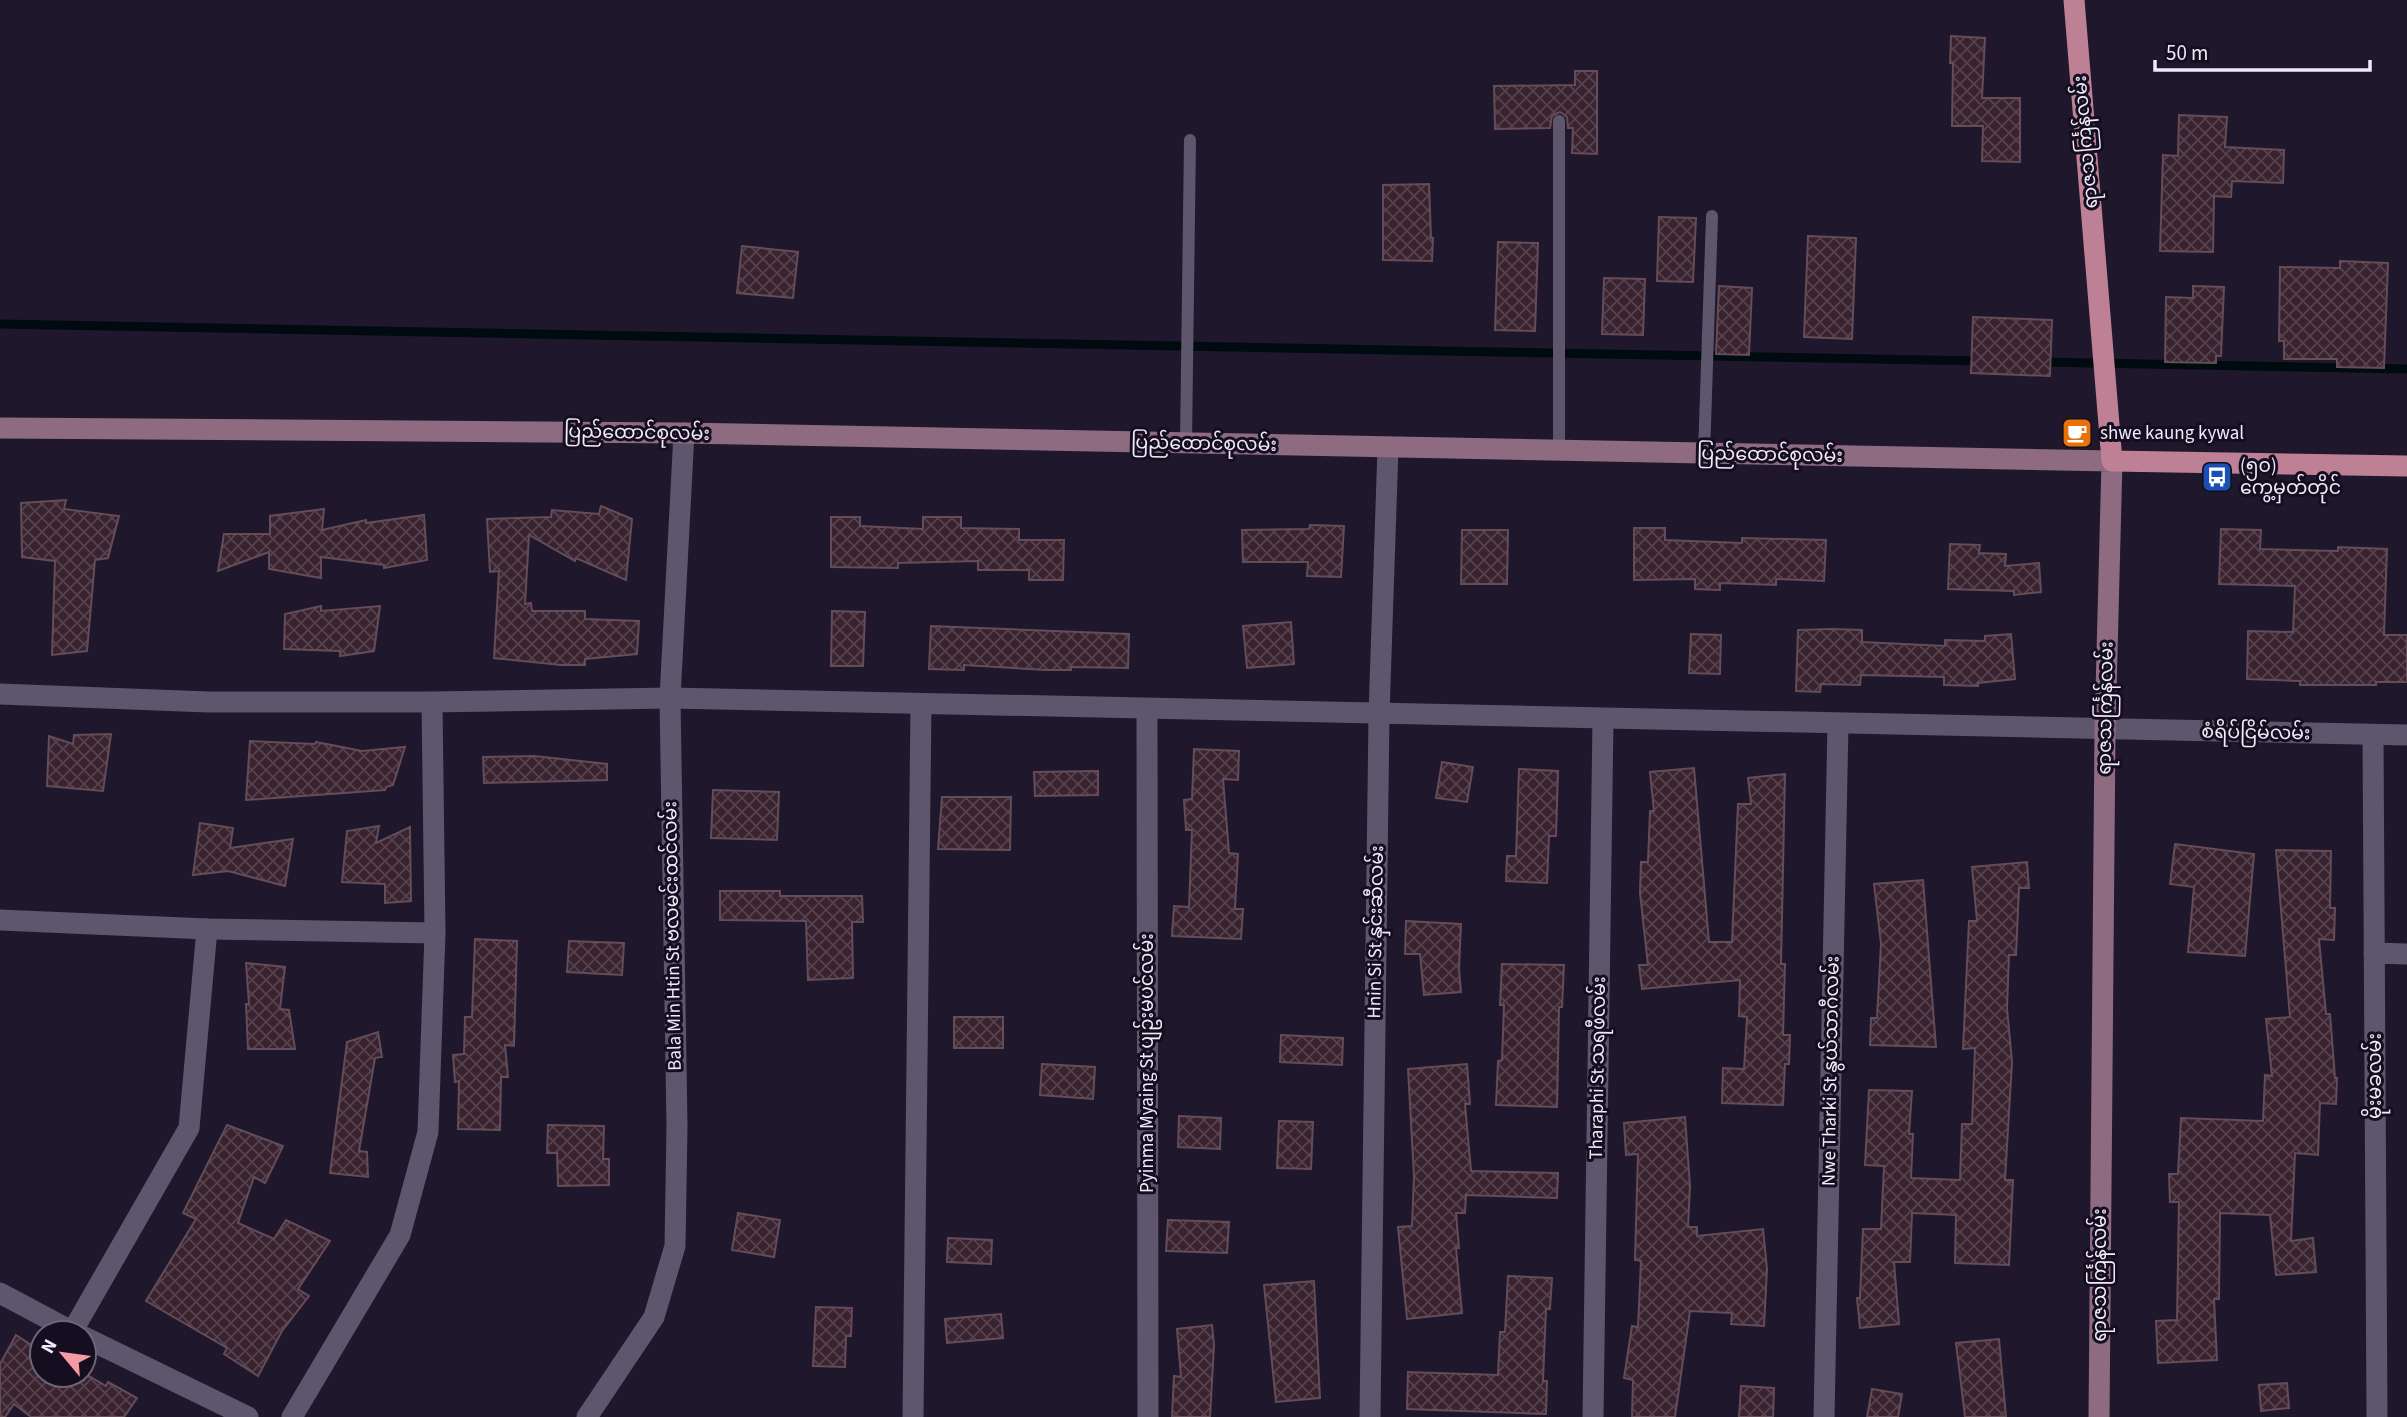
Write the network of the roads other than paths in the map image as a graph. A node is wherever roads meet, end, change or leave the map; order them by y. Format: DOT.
graph roads {
  1 [pos="2074,0"];
  2 [pos="1559,121"];
  3 [pos="1190,140"];
  4 [pos="1712,216"];
  5 [pos="0,428"];
  6 [pos="684,433"];
  7 [pos="1185,443"];
  8 [pos="1388,448"];
  9 [pos="1559,451"];
  10 [pos="1704,454"];
  11 [pos="2112,461"];
  12 [pos="2407,466"];
  13 [pos="0,694"];
  14 [pos="670,698"];
  15 [pos="432,702"];
  16 [pos="921,704"];
  17 [pos="1147,709"];
  18 [pos="1379,714"];
  19 [pos="1603,719"];
  20 [pos="1838,724"];
  21 [pos="2105,730"];
  22 [pos="2373,735"];
  23 [pos="2407,735"];
  24 [pos="0,920"];
  25 [pos="207,929"];
  26 [pos="435,933"];
  27 [pos="2374,953"];
  28 [pos="2407,954"];
  29 [pos="0,1293"];
  30 [pos="49,1319"];
  31 [pos="85,1319"];
  32 [pos="98,1344"];
  33 [pos="248,1417"];
  34 [pos="292,1417"];
  35 [pos="587,1417"];
  36 [pos="914,1417"];
  37 [pos="1148,1417"];
  38 [pos="1370,1417"];
  39 [pos="1593,1417"];
  40 [pos="1824,1417"];
  41 [pos="2099,1417"];
  42 [pos="2377,1417"];
  1 -- 11 [label="main road, ရာဇသင်္ကြန်လမ်း"];
  2 -- 9 [label="lane"];
  3 -- 7 [label="lane"];
  4 -- 10 [label="lane"];
  5 -- 6 [label="main road, ပြည်ထောင်စုလမ်း"];
  6 -- 7 [label="main road, ပြည်ထောင်စုလမ်း"];
  6 -- 14 [label="street, Bala Min Htin St ဗလမင်းထင်လမ်း"];
  7 -- 8 [label="main road, ပြည်ထောင်စုလမ်း"];
  8 -- 9 [label="main road, ပြည်ထောင်စုလမ်း"];
  8 -- 18 [label="street, Hnin Si St နှင်းဆီလမ်း"];
  9 -- 10 [label="main road, ပြည်ထောင်စုလမ်း"];
  10 -- 11 [label="main road, ပြည်ထောင်စုလမ်း"];
  11 -- 12 [label="main road, ပြည်ထောင်စုလမ်း"];
  11 -- 21 [label="main road, ရာဇသင်္ကြန်လမ်း"];
  13 -- 15 [label="street, စံရိပ်ငြိမ်လမ်း"];
  14 -- 15 [label="street, စံရိပ်ငြိမ်လမ်း"];
  14 -- 16 [label="street, စံရိပ်ငြိမ်လမ်း"];
  14 -- 35 [label="street, Bala Min Htin St ဗလမင်းထင်လမ်း"];
  15 -- 26 [label="street"];
  16 -- 17 [label="street, စံရိပ်ငြိမ်လမ်း"];
  16 -- 36 [label="street"];
  17 -- 18 [label="street, စံရိပ်ငြိမ်လမ်း"];
  17 -- 37 [label="street, Pyinma Myaing St ပျဥ်းမပင်လမ်း"];
  18 -- 19 [label="street, စံရိပ်ငြိမ်လမ်း"];
  18 -- 38 [label="street, Hnin Si St နှင်းဆီလမ်း"];
  19 -- 20 [label="street, စံရိပ်ငြိမ်လမ်း"];
  19 -- 39 [label="street, Tharaphi St သရဖီလမ်း"];
  20 -- 21 [label="street, စံရိပ်ငြိမ်လမ်း"];
  20 -- 40 [label="street, Nwe Tharki St နွယ်သာဂီလမ်း"];
  21 -- 22 [label="street, စံရိပ်ငြိမ်လမ်း"];
  21 -- 41 [label="main road, ရာဇသင်္ကြန်လမ်း"];
  22 -- 23 [label="street, စံရိပ်ငြိမ်လမ်း"];
  22 -- 27 [label="street, မိုးမခလမ်း"];
  24 -- 25 [label="street"];
  25 -- 26 [label="street"];
  25 -- 31 [label="street"];
  26 -- 34 [label="street"];
  27 -- 28 [label="street"];
  27 -- 42 [label="street, မိုးမခလမ်း"];
  29 -- 30 [label="street"];
  32 -- 33 [label="street"];
}
